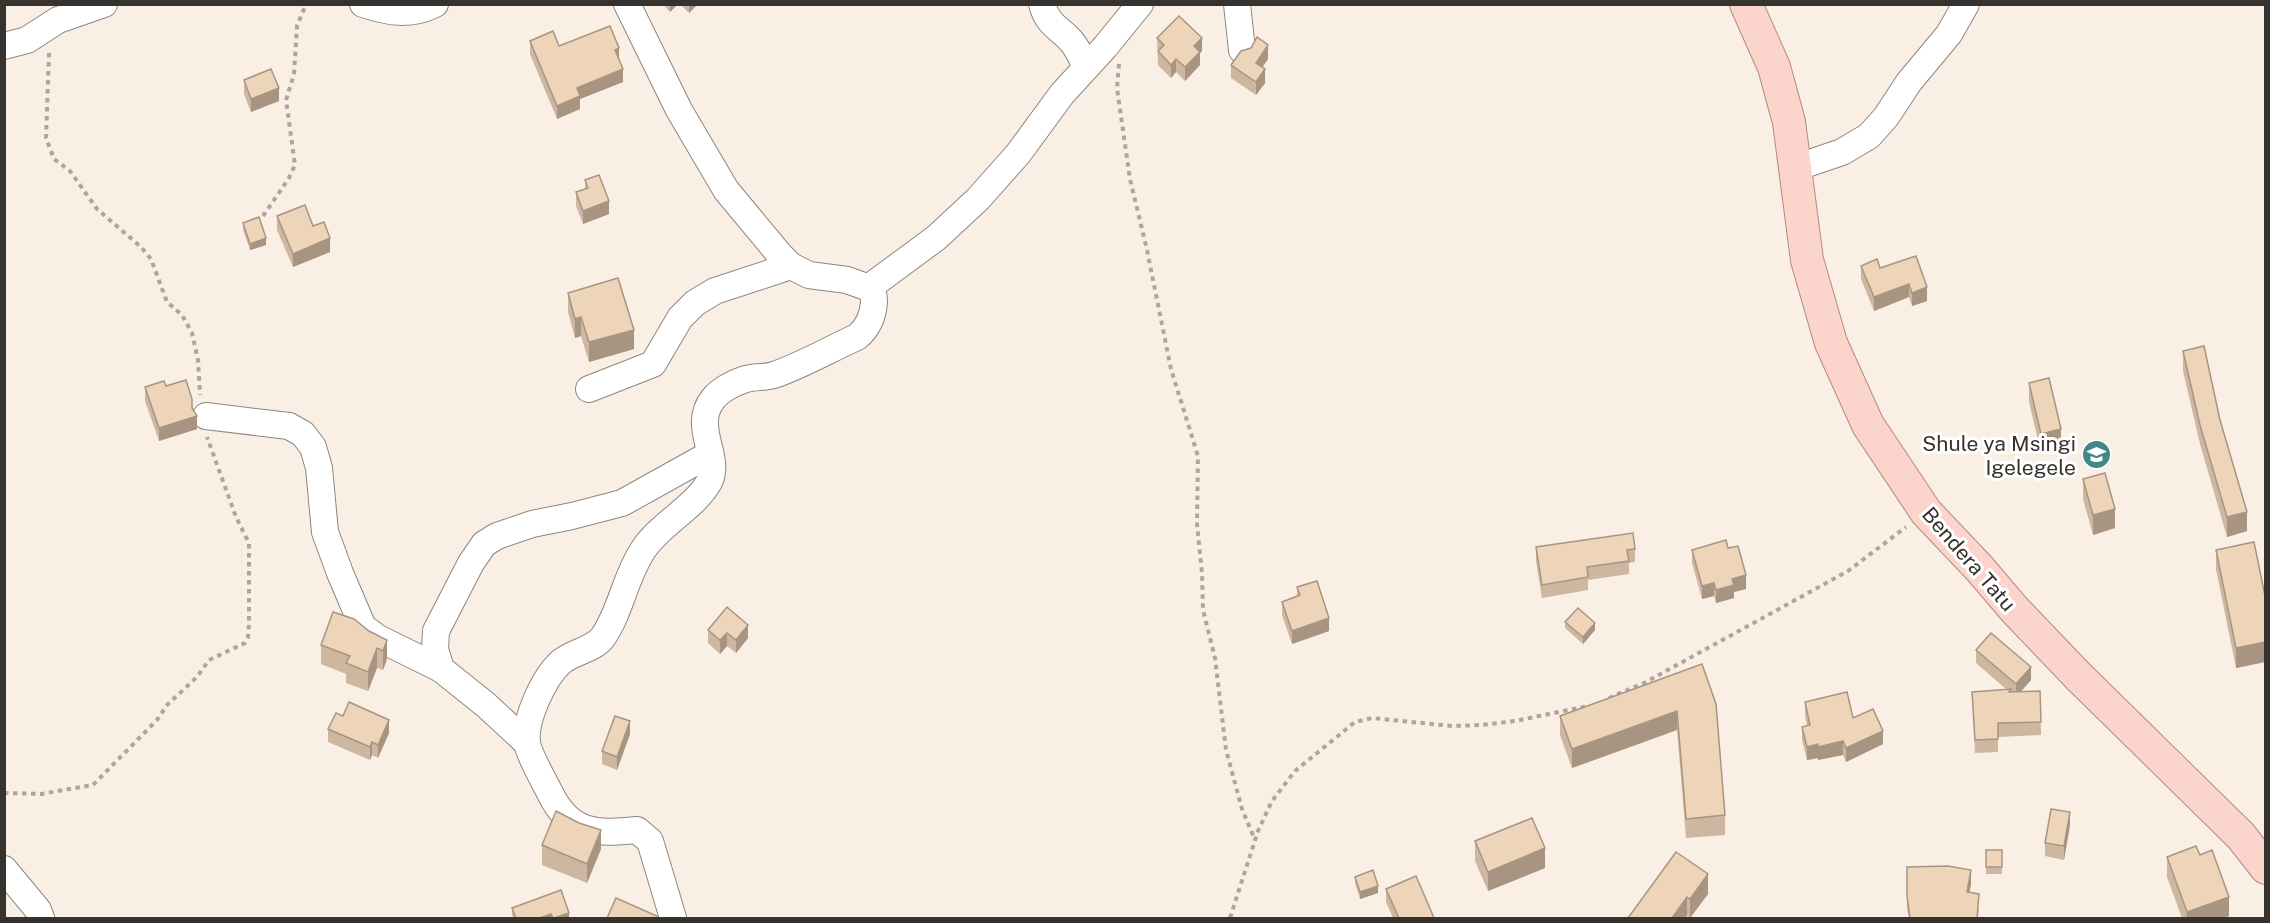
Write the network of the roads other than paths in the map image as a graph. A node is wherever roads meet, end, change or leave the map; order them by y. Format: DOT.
graph roads {
  1 [pos="104,4"];
  2 [pos="363,4"];
  3 [pos="435,4"];
  4 [pos="627,4"];
  5 [pos="1042,4"];
  6 [pos="1237,4"];
  7 [pos="1746,4"];
  8 [pos="1966,4"];
  9 [pos="1133,13"];
  10 [pos="4,46"];
  11 [pos="1242,50"];
  12 [pos="1086,67"];
  13 [pos="1795,168"];
  14 [pos="791,266"];
  15 [pos="872,289"];
  16 [pos="589,389"];
  17 [pos="206,416"];
  18 [pos="710,454"];
  19 [pos="441,669"];
  20 [pos="527,743"];
  21 [pos="2265,868"];
  22 [pos="4,869"];
  23 [pos="41,918"];
  24 [pos="673,918"];
  1 -- 10 [label="street"];
  2 -- 3 [label="street"];
  4 -- 14 [label="street"];
  5 -- 12 [label="street"];
  6 -- 11 [label="street"];
  7 -- 13 [label="main road, Bendera Tatu"];
  8 -- 13 [label="street"];
  9 -- 12 [label="street"];
  12 -- 15 [label="street"];
  13 -- 21 [label="main road, Bendera Tatu"];
  14 -- 15 [label="street"];
  14 -- 16 [label="street"];
  15 -- 18 [label="street"];
  17 -- 19 [label="street"];
  18 -- 19 [label="street"];
  18 -- 20 [label="street"];
  19 -- 20 [label="street"];
  20 -- 24 [label="street"];
  22 -- 23 [label="street"];
}
